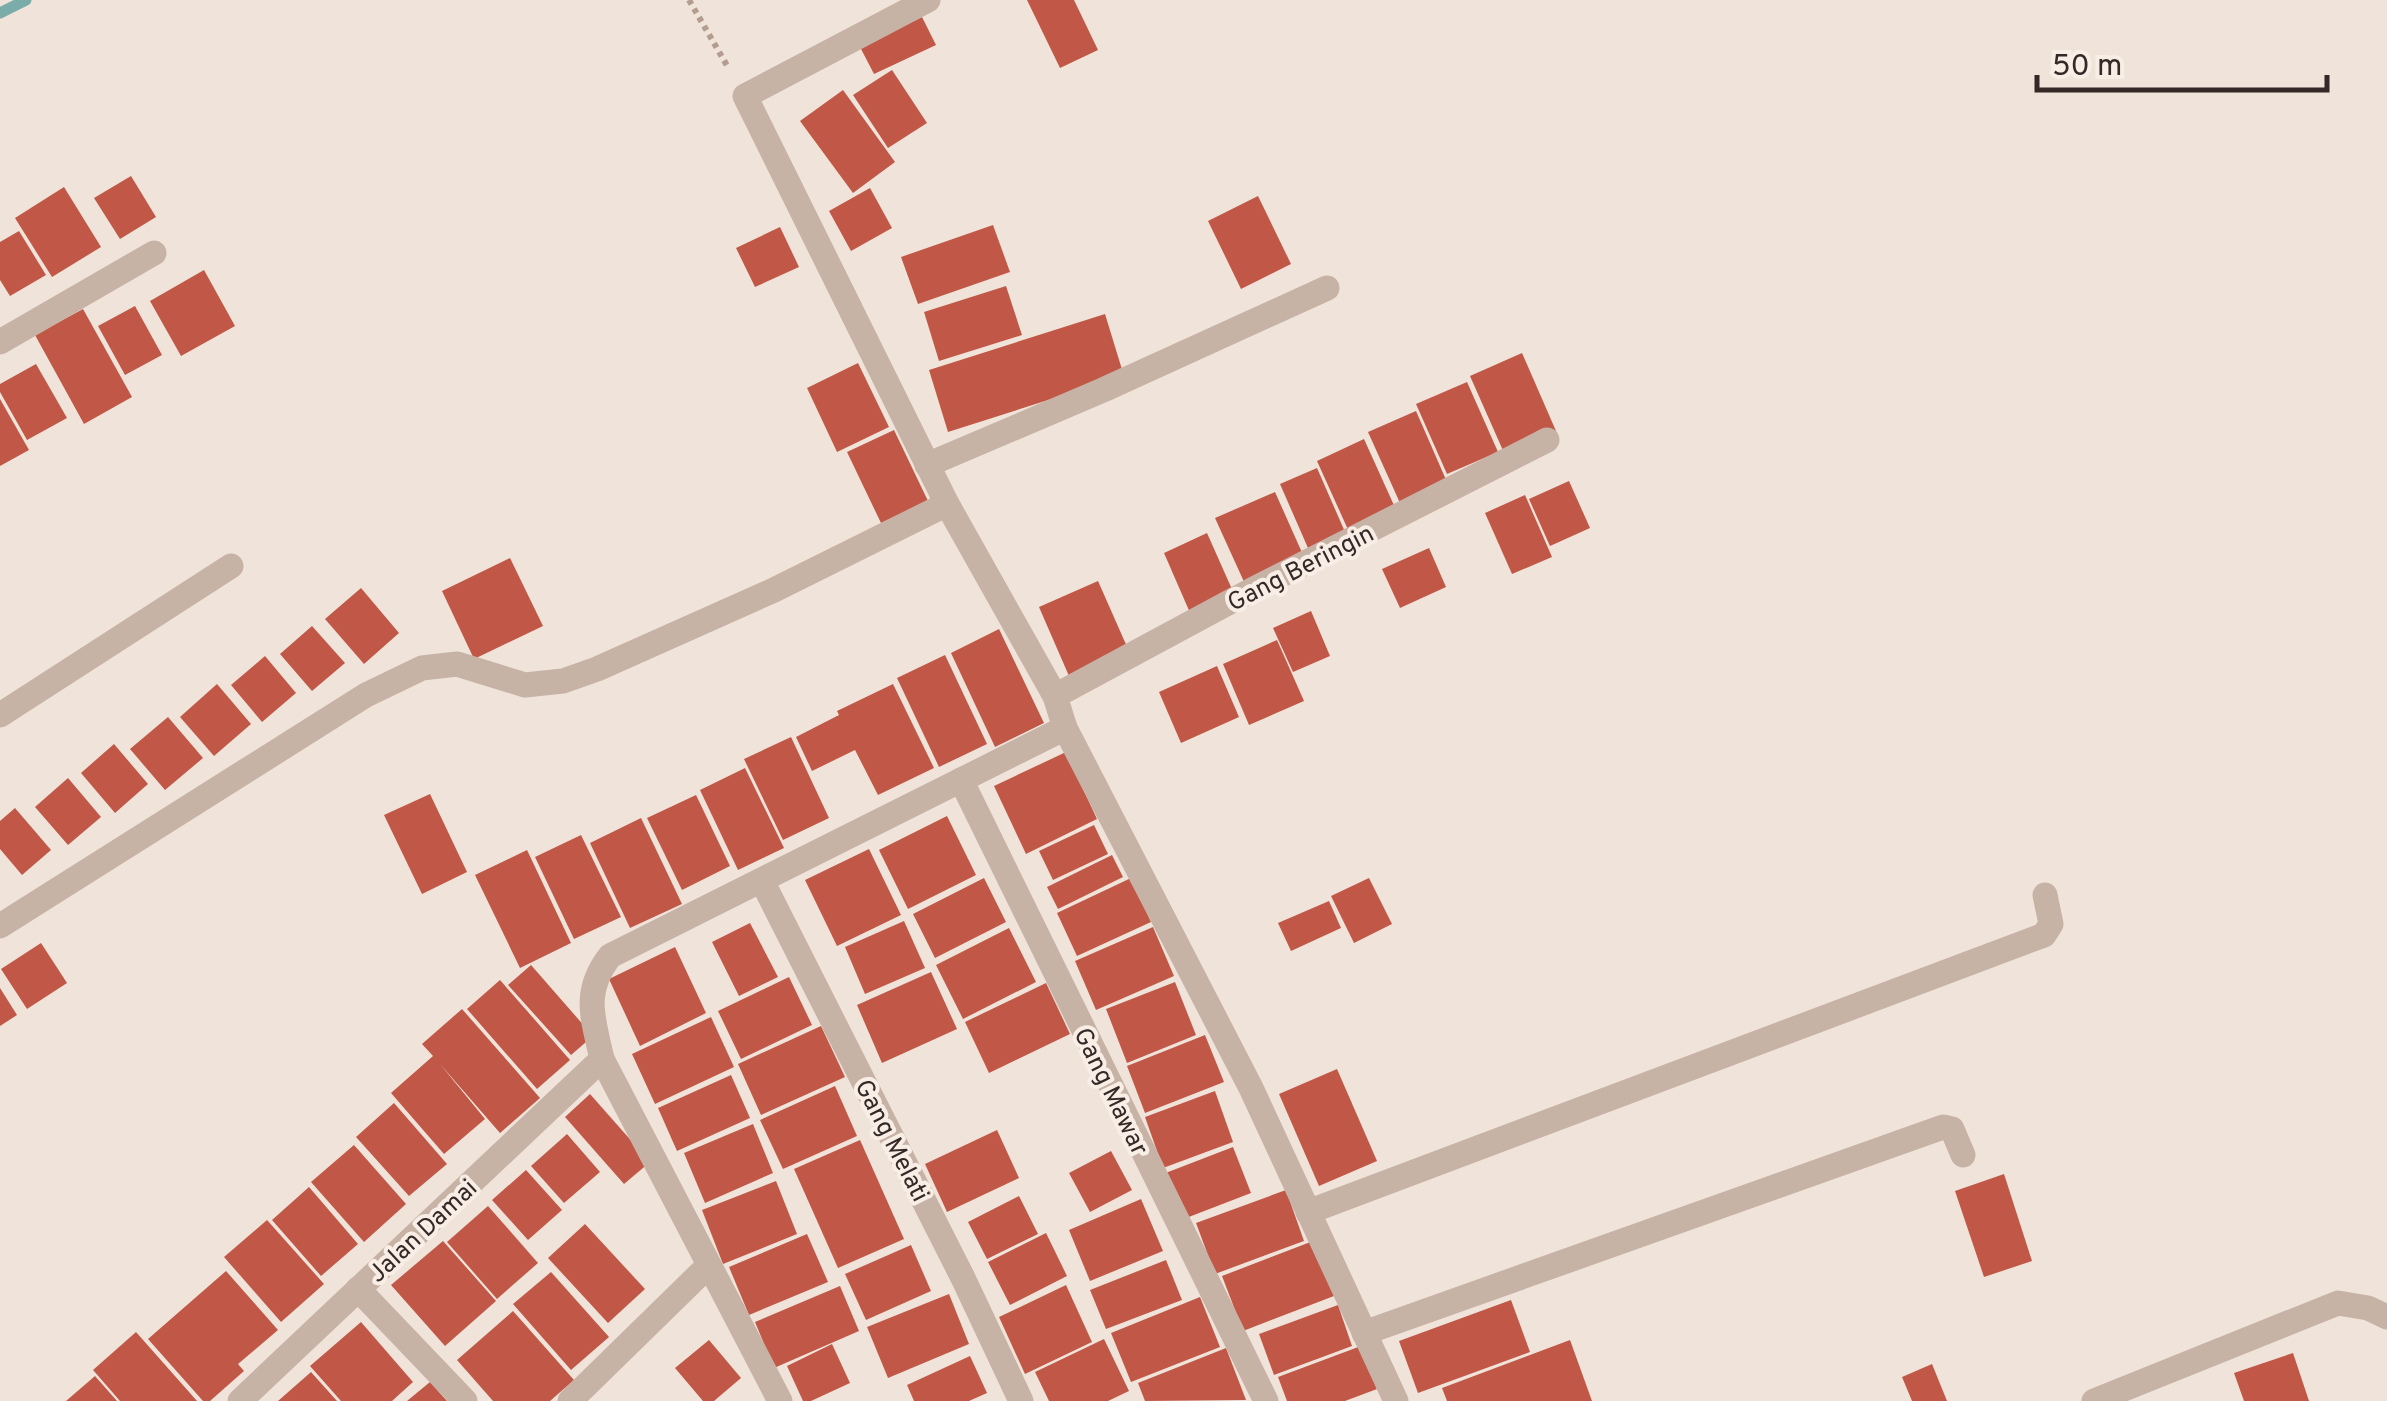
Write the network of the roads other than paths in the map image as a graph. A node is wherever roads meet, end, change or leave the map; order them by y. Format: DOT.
graph roads {
  1 [pos="928,0"];
  2 [pos="154,253"];
  3 [pos="1326,288"];
  4 [pos="0,342"];
  5 [pos="1546,440"];
  6 [pos="927,464"];
  7 [pos="947,504"];
  8 [pos="231,566"];
  9 [pos="1054,696"];
  10 [pos="0,715"];
  11 [pos="1065,728"];
  12 [pos="960,780"];
  13 [pos="762,881"];
  14 [pos="2045,895"];
  15 [pos="0,926"];
  16 [pos="602,1059"];
  17 [pos="1963,1155"];
  18 [pos="1308,1212"];
  19 [pos="708,1266"];
  20 [pos="358,1289"];
  21 [pos="2387,1317"];
  22 [pos="1364,1333"];
  23 [pos="240,1401"];
  24 [pos="464,1401"];
  25 [pos="570,1401"];
  26 [pos="780,1401"];
  27 [pos="1021,1401"];
  28 [pos="1266,1401"];
  29 [pos="1396,1401"];
  30 [pos="2094,1401"];
  1 -- 6 [label="street"];
  2 -- 4 [label="street"];
  3 -- 6 [label="street"];
  5 -- 9 [label="street, Gang Beringin"];
  6 -- 7 [label="street"];
  7 -- 9 [label="street"];
  7 -- 15 [label="street"];
  8 -- 10 [label="street"];
  9 -- 11 [label="street"];
  11 -- 12 [label="street"];
  11 -- 18 [label="street"];
  12 -- 13 [label="street"];
  12 -- 28 [label="street, Gang Mawar"];
  13 -- 16 [label="street"];
  13 -- 27 [label="street, Gang Melati"];
  14 -- 18 [label="street"];
  16 -- 19 [label="street"];
  16 -- 20 [label="street, Jalan Damai"];
  17 -- 22 [label="street"];
  18 -- 22 [label="street"];
  19 -- 25 [label="street"];
  19 -- 26 [label="street"];
  20 -- 23 [label="street, Jalan Damai"];
  20 -- 24 [label="street"];
  21 -- 30 [label="street"];
  22 -- 29 [label="street"];
}
